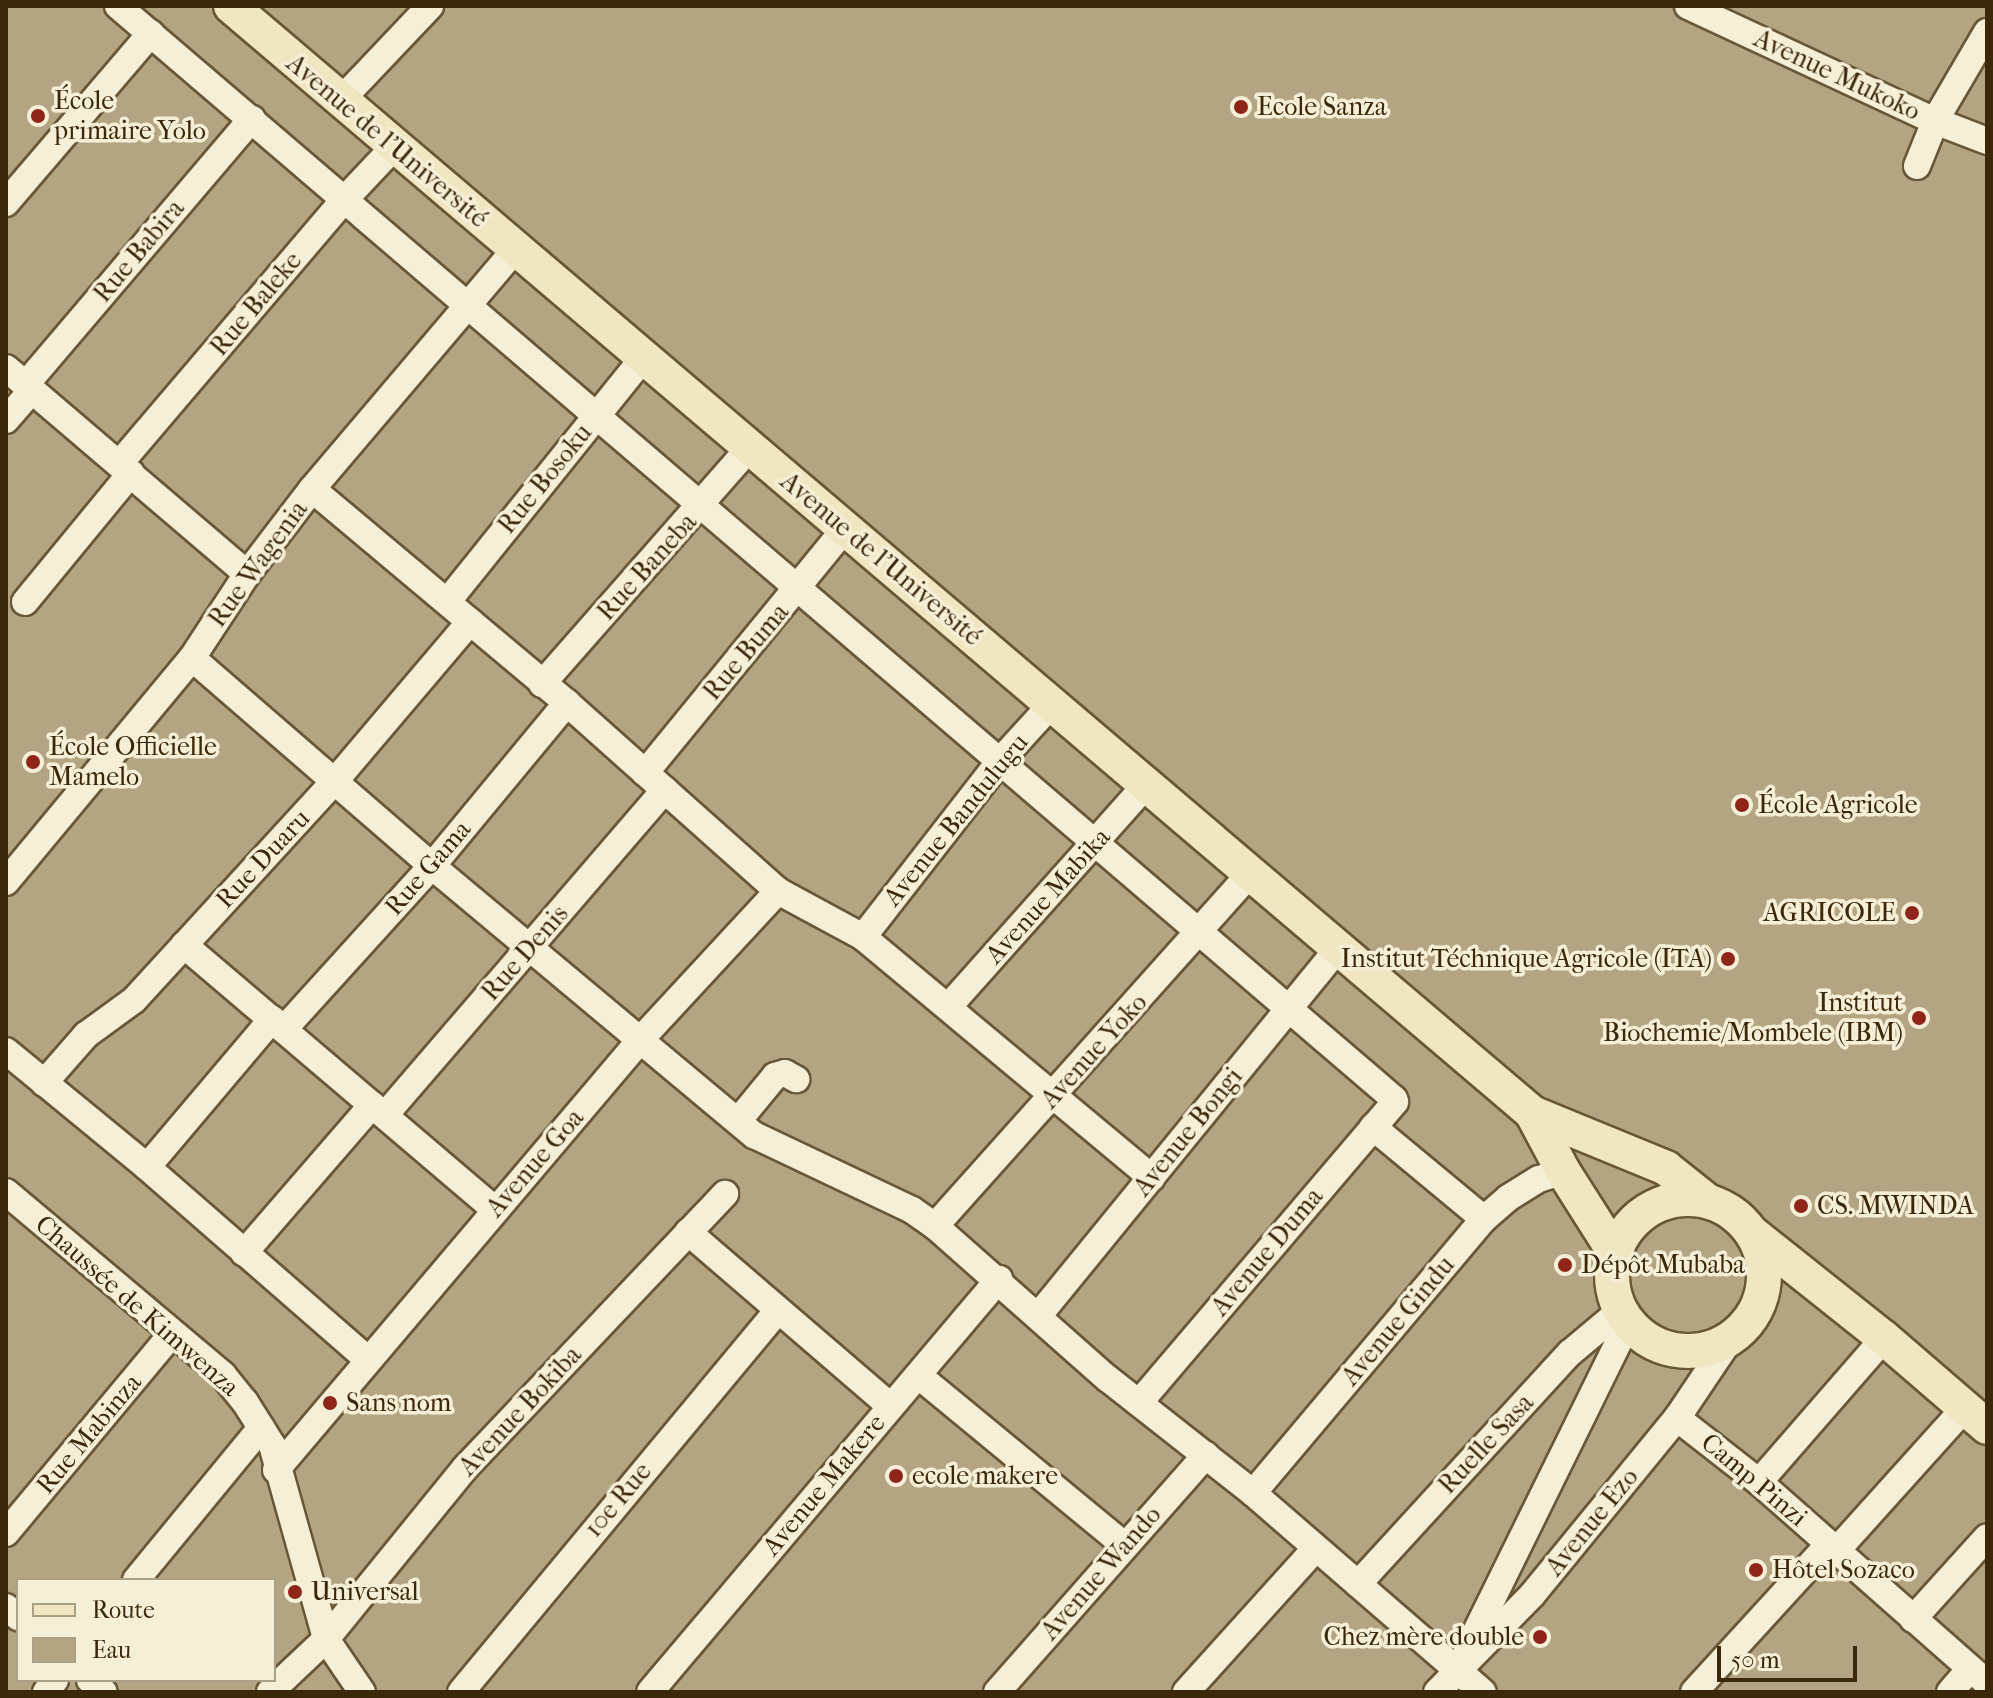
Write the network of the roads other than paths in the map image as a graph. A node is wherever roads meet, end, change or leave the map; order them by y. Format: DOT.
graph roads {
  1 [pos="118,6"];
  2 [pos="231,6"];
  3 [pos="430,6"];
  4 [pos="1688,6"];
  5 [pos="1987,32"];
  6 [pos="151,33"];
  7 [pos="340,101"];
  8 [pos="252,119"];
  9 [pos="1936,119"];
  10 [pos="1987,141"];
  11 [pos="395,146"];
  12 [pos="1917,166"];
  13 [pos="345,199"];
  14 [pos="6,203"];
  15 [pos="515,250"];
  16 [pos="471,305"];
  17 [pos="645,356"];
  18 [pos="22,380"];
  19 [pos="595,417"];
  20 [pos="6,420"];
  21 [pos="750,447"];
  22 [pos="125,468"];
  23 [pos="312,489"];
  24 [pos="701,506"];
  25 [pos="845,529"];
  26 [pos="247,574"];
  27 [pos="799,588"];
  28 [pos="25,602"];
  29 [pos="447,602"];
  30 [pos="470,622"];
  31 [pos="192,658"];
  32 [pos="542,684"];
  33 [pos="567,703"];
  34 [pos="1051,705"];
  35 [pos="999,762"];
  36 [pos="335,781"];
  37 [pos="655,782"];
  38 [pos="1146,785"];
  39 [pos="1094,844"];
  40 [pos="432,866"];
  41 [pos="1251,873"];
  42 [pos="6,882"];
  43 [pos="778,891"];
  44 [pos="1200,931"];
  45 [pos="863,937"];
  46 [pos="184,945"];
  47 [pos="531,946"];
  48 [pos="1338,949"];
  49 [pos="949,1006"];
  50 [pos="1288,1007"];
  51 [pos="278,1024"];
  52 [pos="641,1039"];
  53 [pos="6,1051"];
  54 [pos="796,1079"];
  55 [pos="44,1083"];
  56 [pos="1055,1096"];
  57 [pos="379,1110"];
  58 [pos="1532,1113"];
  59 [pos="738,1121"];
  60 [pos="1373,1127"];
  61 [pos="147,1167"];
  62 [pos="1563,1171"];
  63 [pos="1152,1178"];
  64 [pos="6,1192"];
  65 [pos="725,1194"];
  66 [pos="1706,1200"];
  67 [pos="495,1210"];
  68 [pos="1484,1219"];
  69 [pos="935,1226"];
  70 [pos="688,1232"];
  71 [pos="1752,1233"];
  72 [pos="244,1253"];
  73 [pos="1615,1253"];
  74 [pos="999,1279"];
  75 [pos="1822,1289"];
  76 [pos="1763,1290"];
  77 [pos="778,1310"];
  78 [pos="1039,1315"];
  79 [pos="1624,1317"];
  80 [pos="172,1334"];
  81 [pos="1884,1338"];
  82 [pos="1730,1339"];
  83 [pos="367,1359"];
  84 [pos="919,1376"];
  85 [pos="1139,1403"];
  86 [pos="890,1406"];
  87 [pos="1976,1417"];
  88 [pos="1677,1418"];
  89 [pos="261,1428"];
  90 [pos="1206,1455"];
  91 [pos="276,1470"];
  92 [pos="1759,1482"];
  93 [pos="1253,1493"];
  94 [pos="6,1533"];
  95 [pos="1987,1537"];
  96 [pos="1125,1546"];
  97 [pos="1833,1547"];
  98 [pos="1316,1548"];
  99 [pos="138,1578"];
  100 [pos="1358,1584"];
  101 [pos="1913,1619"];
  102 [pos="326,1639"];
  103 [pos="1456,1671"];
  104 [pos="1979,1676"];
  105 [pos="270,1692"];
  106 [pos="362,1692"];
  107 [pos="461,1692"];
  108 [pos="650,1692"];
  109 [pos="997,1692"];
  110 [pos="1186,1692"];
  111 [pos="1437,1692"];
  112 [pos="1483,1692"];
  113 [pos="1694,1692"];
  114 [pos="1950,1692"];
  1 -- 6 [label="street"];
  2 -- 7 [label="main road, Avenue de l’Université"];
  3 -- 7 [label="street"];
  4 -- 9 [label="street, Avenue Mukoko"];
  5 -- 9 [label="street"];
  6 -- 8 [label="street"];
  6 -- 14 [label="street"];
  7 -- 11 [label="main road, Avenue de l’Université"];
  8 -- 13 [label="street"];
  8 -- 18 [label="street, Rue Babira"];
  9 -- 10 [label="street, Avenue Mukoko"];
  9 -- 12 [label="street"];
  11 -- 13 [label="street, Rue Baleke"];
  11 -- 15 [label="main road, Avenue de l’Université"];
  13 -- 16 [label="street"];
  13 -- 22 [label="street, Rue Baleke"];
  15 -- 16 [label="street, Rue Wagenia"];
  15 -- 17 [label="main road, Avenue de l’Université"];
  16 -- 19 [label="street"];
  16 -- 23 [label="street, Rue Wagenia"];
  17 -- 19 [label="street, Rue Bosoku"];
  17 -- 21 [label="main road, Avenue de l’Université"];
  18 -- 20 [label="street, Rue Babira"];
  18 -- 22 [label="street"];
  19 -- 24 [label="street"];
  19 -- 29 [label="street, Rue Bosoku"];
  21 -- 24 [label="street, Rue Baneba"];
  21 -- 25 [label="main road, Avenue de l’Université"];
  22 -- 26 [label="street"];
  22 -- 28 [label="street, Rue Baleke"];
  23 -- 26 [label="street, Rue Wagenia"];
  23 -- 29 [label="street"];
  24 -- 27 [label="street"];
  24 -- 32 [label="street, Rue Baneba"];
  25 -- 27 [label="street, Rue Buma"];
  25 -- 34 [label="main road, Avenue de l’Université"];
  26 -- 31 [label="street, Rue Wagenia"];
  27 -- 35 [label="street"];
  27 -- 37 [label="street, Rue Buma"];
  29 -- 30 [label="street"];
  30 -- 32 [label="street"];
  30 -- 36 [label="street, Rue Duaru"];
  31 -- 36 [label="street"];
  31 -- 42 [label="street, Rue Wagenia"];
  32 -- 33 [label="street"];
  33 -- 37 [label="street"];
  33 -- 40 [label="street, Rue Gama"];
  34 -- 35 [label="street, Avenue Bandulugu"];
  34 -- 38 [label="main road, Avenue de l’Université"];
  35 -- 39 [label="street"];
  35 -- 45 [label="street, Avenue Bandulugu"];
  36 -- 40 [label="street"];
  36 -- 46 [label="street, Rue Duaru"];
  37 -- 43 [label="street"];
  37 -- 47 [label="street, Rue Denis"];
  38 -- 39 [label="street, Avenue Mabika"];
  38 -- 41 [label="main road, Avenue de l’Université"];
  39 -- 44 [label="street"];
  39 -- 49 [label="street, Avenue Mabika"];
  40 -- 47 [label="street"];
  40 -- 51 [label="street, Rue Gama"];
  41 -- 44 [label="street, Avenue Yoko"];
  41 -- 48 [label="main road, Avenue de l’Université"];
  43 -- 45 [label="street"];
  43 -- 52 [label="street, Avenue Goa"];
  44 -- 50 [label="street"];
  44 -- 56 [label="street, Avenue Yoko"];
  45 -- 49 [label="street"];
  46 -- 51 [label="street"];
  46 -- 55 [label="street, Rue Duaru"];
  47 -- 52 [label="street"];
  47 -- 57 [label="street, Rue Denis"];
  48 -- 50 [label="street, Avenue Bongi"];
  48 -- 58 [label="main road, Avenue de l’Université"];
  49 -- 56 [label="street"];
  50 -- 60 [label="street, Avenue Duma"];
  50 -- 63 [label="street, Avenue Bongi"];
  51 -- 57 [label="street"];
  51 -- 61 [label="street, Rue Gama"];
  52 -- 59 [label="street"];
  52 -- 67 [label="street, Avenue Goa"];
  53 -- 55 [label="street"];
  54 -- 59 [label="street"];
  55 -- 61 [label="street"];
  56 -- 63 [label="street"];
  56 -- 69 [label="street, Avenue Yoko"];
  57 -- 67 [label="street"];
  57 -- 72 [label="street, Rue Denis"];
  58 -- 62 [label="main road"];
  58 -- 66 [label="main road"];
  59 -- 69 [label="street"];
  60 -- 68 [label="street"];
  60 -- 85 [label="street, Avenue Duma"];
  61 -- 72 [label="street"];
  62 -- 68 [label="street, Avenue Gindu"];
  62 -- 73 [label="main road"];
  63 -- 78 [label="street, Avenue Bongi"];
  64 -- 80 [label="street, Chaussée de Kimwenza"];
  65 -- 70 [label="street, Avenue Bokiba"];
  66 -- 71 [label="main road"];
  66 -- 73 [label="main road"];
  67 -- 83 [label="street, Avenue Goa"];
  68 -- 93 [label="street, Avenue Gindu"];
  69 -- 74 [label="street"];
  70 -- 77 [label="street"];
  70 -- 102 [label="street, Avenue Bokiba"];
  71 -- 75 [label="main road"];
  71 -- 76 [label="main road"];
  72 -- 83 [label="street"];
  73 -- 79 [label="main road"];
  74 -- 78 [label="street"];
  74 -- 84 [label="street, Avenue Makere"];
  75 -- 76 [label="main road"];
  75 -- 81 [label="main road"];
  76 -- 82 [label="main road"];
  77 -- 86 [label="street"];
  77 -- 107 [label="street, 10e Rue"];
  78 -- 85 [label="street"];
  79 -- 82 [label="main road"];
  79 -- 100 [label="street, Ruelle Sasa"];
  79 -- 103 [label="street"];
  80 -- 89 [label="street, Chaussée de Kimwenza"];
  80 -- 94 [label="street, Rue Mabinza"];
  81 -- 87 [label="main road"];
  81 -- 92 [label="street"];
  82 -- 88 [label="street, Avenue Ezo"];
  83 -- 91 [label="street, Avenue Goa"];
  84 -- 86 [label="street, Avenue Makere"];
  84 -- 96 [label="street"];
  85 -- 90 [label="street"];
  86 -- 108 [label="street, Avenue Makere"];
  87 -- 97 [label="street"];
  88 -- 92 [label="street, Camp Pinzi"];
  88 -- 103 [label="street, Avenue Ezo"];
  89 -- 91 [label="street, Chaussée de Kimwenza"];
  89 -- 99 [label="street"];
  90 -- 93 [label="street"];
  90 -- 96 [label="street, Avenue Wando"];
  91 -- 102 [label="street, Chaussée de Kimwenza"];
  92 -- 97 [label="street, Camp Pinzi"];
  93 -- 98 [label="street"];
  95 -- 101 [label="street"];
  96 -- 109 [label="street, Avenue Wando"];
  97 -- 101 [label="street, Camp Pinzi"];
  97 -- 113 [label="street, Camp Pinzi"];
  98 -- 100 [label="street"];
  98 -- 110 [label="street"];
  100 -- 103 [label="street"];
  101 -- 104 [label="street, Camp Pinzi"];
  102 -- 105 [label="street, Avenue Bokiba"];
  102 -- 106 [label="street, Chaussée de Kimwenza"];
  103 -- 111 [label="street, Avenue Ezo"];
  103 -- 112 [label="street"];
  104 -- 114 [label="street, Camp Pinzi"];
}
